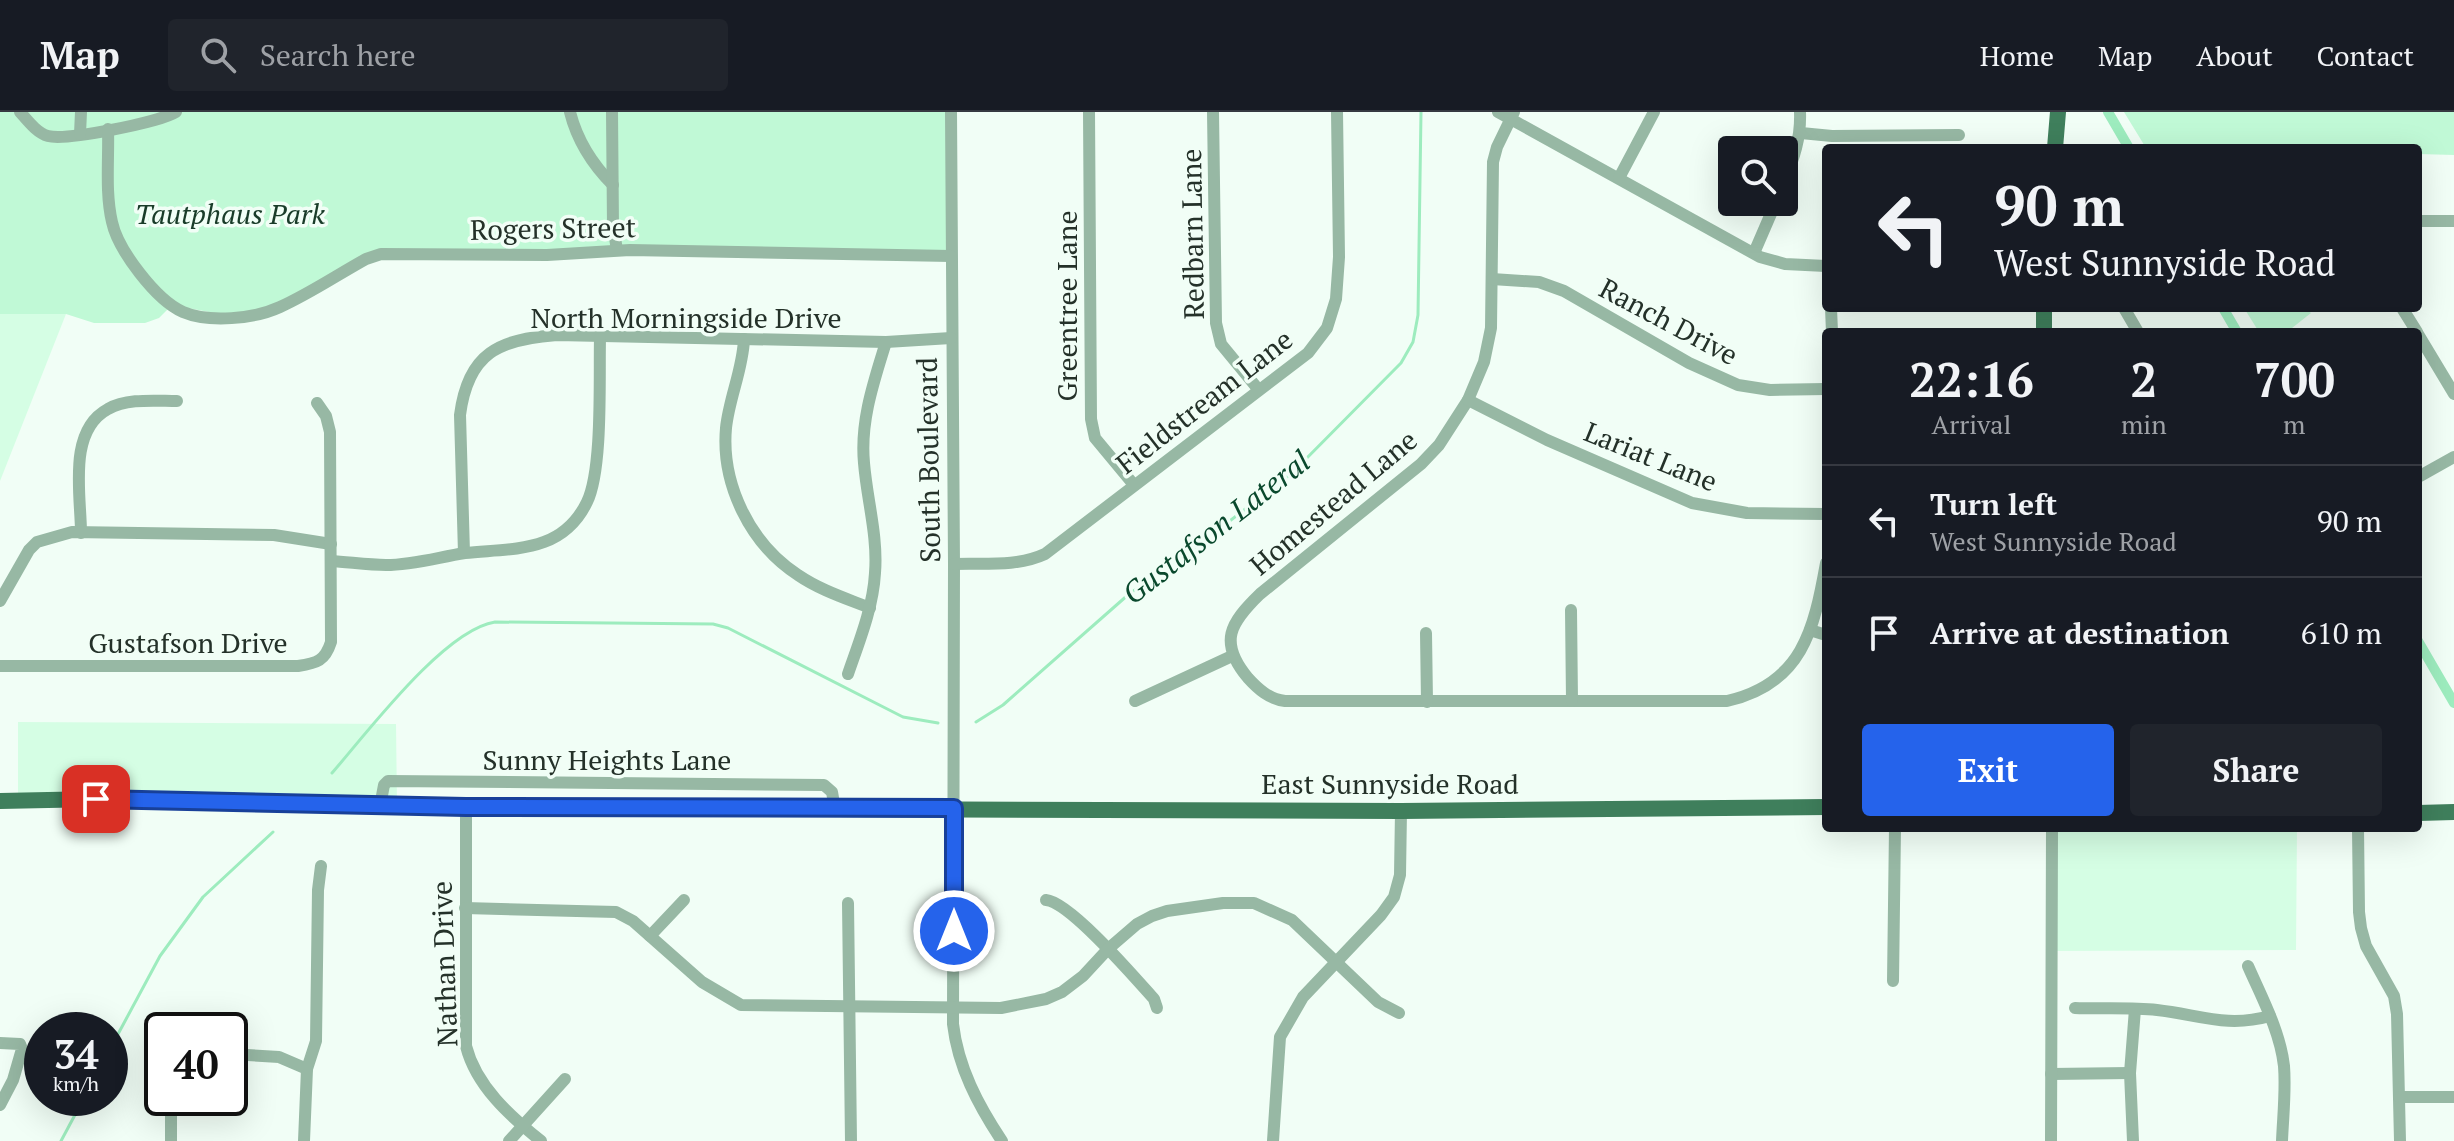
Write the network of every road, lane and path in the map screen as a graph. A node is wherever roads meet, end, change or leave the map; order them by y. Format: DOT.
graph roads {
  1 [pos="20,112"];
  2 [pos="81,112"];
  3 [pos="176,112"];
  4 [pos="570,112"];
  5 [pos="612,112"];
  6 [pos="951,112"];
  7 [pos="1089,112"];
  8 [pos="1213,112"];
  9 [pos="1337,112"];
  10 [pos="1654,112"];
  11 [pos="1800,112"];
  12 [pos="2058,112"];
  13 [pos="1507,114"];
  14 [pos="108,129"];
  15 [pos="1801,133"];
  16 [pos="80,134"];
  17 [pos="1959,135"];
  18 [pos="1798,142"];
  19 [pos="2055,144"];
  20 [pos="1619,178"];
  21 [pos="613,185"];
  22 [pos="1770,216"];
  23 [pos="2422,221"];
  24 [pos="2454,221"];
  25 [pos="617,250"];
  26 [pos="1754,253"];
  27 [pos="951,256"];
  28 [pos="1822,266"];
  29 [pos="1492,279"];
  30 [pos="600,338"];
  31 [pos="951,338"];
  32 [pos="744,339"];
  33 [pos="886,342"];
  34 [pos="2422,342"];
  35 [pos="1258,389"];
  36 [pos="1822,389"];
  37 [pos="2454,394"];
  38 [pos="1468,400"];
  39 [pos="177,401"];
  40 [pos="317,403"];
  41 [pos="2454,457"];
  42 [pos="2422,475"];
  43 [pos="1134,485"];
  44 [pos="1822,514"];
  45 [pos="81,533"];
  46 [pos="331,544"];
  47 [pos="464,553"];
  48 [pos="331,561"];
  49 [pos="954,564"];
  50 [pos="1822,580"];
  51 [pos="0,601"];
  52 [pos="870,608"];
  53 [pos="1571,610"];
  54 [pos="1810,630"];
  55 [pos="1426,633"];
  56 [pos="1822,634"];
  57 [pos="1231,652"];
  58 [pos="0,666"];
  59 [pos="848,674"];
  60 [pos="1135,701"];
  61 [pos="1572,701"];
  62 [pos="1427,702"];
  63 [pos="0,801"];
  64 [pos="380,806"];
  65 [pos="466,807"];
  66 [pos="1822,807"];
  67 [pos="954,808"];
  68 [pos="835,809"];
  69 [pos="1401,811"];
  70 [pos="2454,812"];
  71 [pos="2422,813"];
  72 [pos="1895,832"];
  73 [pos="2052,832"];
  74 [pos="2358,832"];
  75 [pos="321,866"];
  76 [pos="684,900"];
  77 [pos="1046,900"];
  78 [pos="848,903"];
  79 [pos="465,908"];
  80 [pos="650,936"];
  81 [pos="1108,949"];
  82 [pos="1337,963"];
  83 [pos="2248,966"];
  84 [pos="1893,981"];
  85 [pos="851,1006"];
  86 [pos="954,1006"];
  87 [pos="1157,1008"];
  88 [pos="2075,1008"];
  89 [pos="2135,1009"];
  90 [pos="1399,1013"];
  91 [pos="2270,1016"];
  92 [pos="0,1043"];
  93 [pos="248,1055"];
  94 [pos="307,1069"];
  95 [pos="2130,1073"];
  96 [pos="2051,1074"];
  97 [pos="565,1079"];
  98 [pos="2399,1097"];
  99 [pos="2454,1097"];
  100 [pos="0,1105"];
  101 [pos="171,1116"];
  102 [pos="523,1127"];
  103 [pos="171,1141"];
  104 [pos="304,1141"];
  105 [pos="509,1141"];
  106 [pos="541,1141"];
  107 [pos="851,1141"];
  108 [pos="1002,1141"];
  109 [pos="1273,1141"];
  110 [pos="2051,1141"];
  111 [pos="2133,1141"];
  112 [pos="2282,1141"];
  113 [pos="2400,1141"];
  1 -- 16 [label="street"];
  2 -- 16 [label="street"];
  3 -- 14 [label="street"];
  4 -- 21 [label="street"];
  5 -- 21 [label="street"];
  6 -- 27 [label="street, South Boulevard"];
  7 -- 43 [label="street, Greentree Lane"];
  8 -- 35 [label="street, Redbarn Lane"];
  9 -- 35 [label="street, Fieldstream Lane"];
  10 -- 20 [label="street"];
  11 -- 15 [label="street"];
  12 -- 19 [label="main road"];
  13 -- 20 [label="street"];
  13 -- 29 [label="street, Homestead Lane"];
  14 -- 16 [label="street"];
  14 -- 25 [label="street, Rogers Street"];
  15 -- 17 [label="street"];
  15 -- 18 [label="street"];
  20 -- 26 [label="street"];
  21 -- 25 [label="street"];
  22 -- 26 [label="street"];
  23 -- 24 [label="street"];
  25 -- 27 [label="street, Rogers Street"];
  26 -- 28 [label="street"];
  27 -- 31 [label="street, South Boulevard"];
  29 -- 36 [label="street, Ranch Drive"];
  29 -- 38 [label="street, Homestead Lane"];
  30 -- 32 [label="street, North Morningside Drive"];
  30 -- 47 [label="street"];
  30 -- 47 [label="street, North Morningside Drive"];
  31 -- 33 [label="street, North Morningside Drive"];
  31 -- 49 [label="street, South Boulevard"];
  32 -- 33 [label="street, North Morningside Drive"];
  32 -- 52 [label="street"];
  33 -- 52 [label="street"];
  34 -- 37 [label="street"];
  35 -- 43 [label="street, Fieldstream Lane"];
  38 -- 44 [label="street, Lariat Lane"];
  38 -- 57 [label="street, Homestead Lane"];
  39 -- 45 [label="street"];
  40 -- 46 [label="street"];
  41 -- 42 [label="street"];
  43 -- 49 [label="street, Fieldstream Lane"];
  45 -- 46 [label="street"];
  45 -- 51 [label="street"];
  46 -- 48 [label="street"];
  47 -- 48 [label="street"];
  48 -- 58 [label="street, Gustafson Drive"];
  49 -- 67 [label="street, South Boulevard"];
  50 -- 54 [label="street"];
  52 -- 59 [label="street"];
  53 -- 61 [label="street"];
  54 -- 56 [label="street"];
  54 -- 61 [label="street"];
  55 -- 62 [label="street"];
  57 -- 60 [label="street"];
  57 -- 62 [label="street"];
  61 -- 62 [label="street"];
  63 -- 64 [label="main road, East Sunnyside Road"];
  64 -- 65 [label="main road, East Sunnyside Road"];
  64 -- 68 [label="street, Sunny Heights Lane"];
  65 -- 68 [label="main road, East Sunnyside Road"];
  65 -- 79 [label="street, Nathan Drive"];
  66 -- 69 [label="main road, East Sunnyside Road"];
  67 -- 68 [label="main road, East Sunnyside Road"];
  67 -- 69 [label="main road, East Sunnyside Road"];
  67 -- 86 [label="street, South Boulevard"];
  69 -- 82 [label="street"];
  70 -- 71 [label="main road"];
  72 -- 84 [label="street"];
  73 -- 96 [label="street"];
  74 -- 98 [label="street"];
  75 -- 94 [label="street"];
  76 -- 80 [label="street"];
  77 -- 81 [label="street"];
  78 -- 85 [label="street"];
  79 -- 80 [label="street"];
  79 -- 102 [label="street, Nathan Drive"];
  80 -- 85 [label="street"];
  81 -- 82 [label="street"];
  81 -- 86 [label="street"];
  81 -- 87 [label="street"];
  82 -- 90 [label="street"];
  82 -- 109 [label="street"];
  83 -- 91 [label="street"];
  85 -- 86 [label="street"];
  85 -- 107 [label="street"];
  86 -- 108 [label="street, South Boulevard"];
  88 -- 89 [label="street"];
  89 -- 91 [label="street"];
  89 -- 95 [label="street"];
  91 -- 112 [label="street"];
  92 -- 100 [label="street"];
  93 -- 94 [label="street"];
  94 -- 104 [label="street"];
  95 -- 96 [label="street"];
  95 -- 111 [label="street"];
  96 -- 110 [label="street"];
  97 -- 102 [label="street"];
  98 -- 99 [label="street"];
  98 -- 113 [label="street"];
  101 -- 103 [label="street"];
  102 -- 105 [label="street"];
  102 -- 106 [label="street, Nathan Drive"];
}
